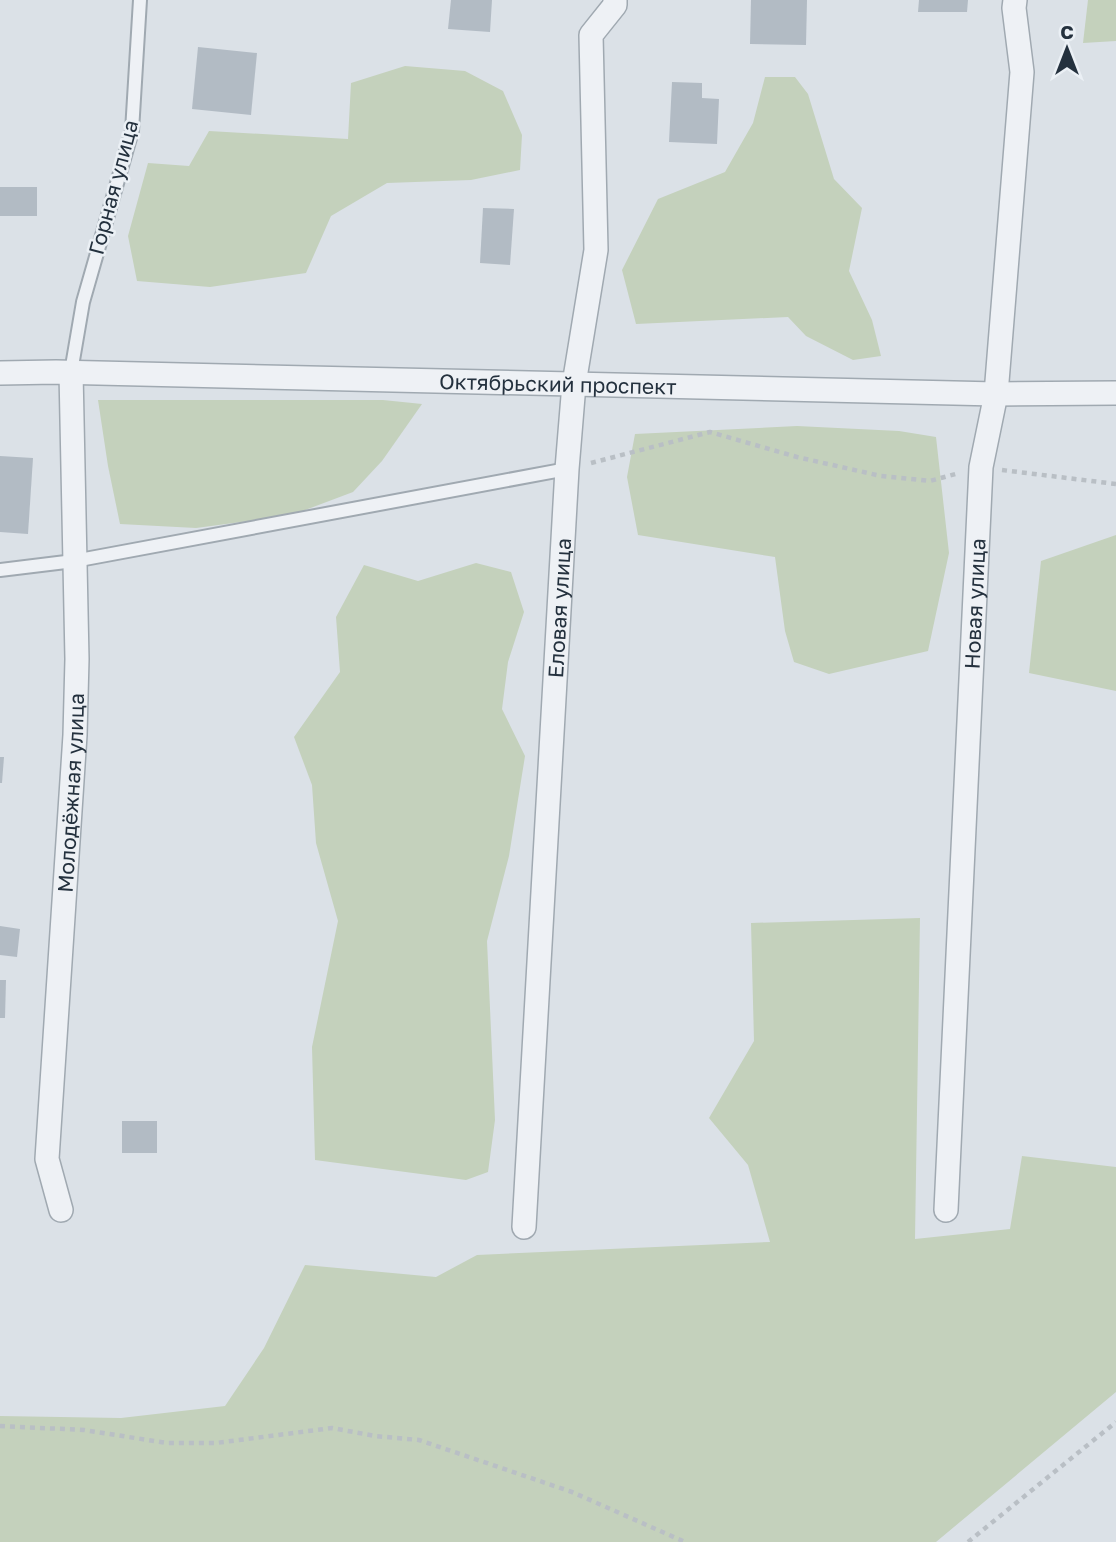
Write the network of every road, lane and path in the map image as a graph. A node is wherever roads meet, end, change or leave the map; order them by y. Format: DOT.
graph roads {
  1 [pos="139,0"];
  2 [pos="615,0"];
  3 [pos="1015,0"];
  4 [pos="0,373"];
  5 [pos="71,373"];
  6 [pos="574,384"];
  7 [pos="1116,393"];
  8 [pos="996,394"];
  9 [pos="981,467"];
  10 [pos="567,469"];
  11 [pos="1116,484"];
  12 [pos="74,561"];
  13 [pos="0,570"];
  14 [pos="61,1210"];
  15 [pos="946,1210"];
  16 [pos="524,1227"];
  17 [pos="1116,1422"];
  18 [pos="0,1426"];
  19 [pos="685,1542"];
  20 [pos="968,1542"];
  1 -- 5 [label="lane, Горная улица"];
  2 -- 6 [label="street, Еловая улица"];
  3 -- 8 [label="street, Новая улица"];
  4 -- 5 [label="street, Октябрьский проспект"];
  5 -- 6 [label="street, Октябрьский проспект"];
  5 -- 12 [label="street, Молодёжная улица"];
  6 -- 8 [label="street, Октябрьский проспект"];
  6 -- 10 [label="street, Еловая улица"];
  7 -- 8 [label="street, Октябрьский проспект"];
  8 -- 9 [label="street, Новая улица"];
  9 -- 10 [label="path"];
  9 -- 11 [label="path"];
  9 -- 15 [label="street, Новая улица"];
  10 -- 12 [label="lane"];
  10 -- 16 [label="street, Еловая улица"];
  12 -- 13 [label="lane"];
  12 -- 14 [label="street, Молодёжная улица"];
  17 -- 20 [label="path"];
  18 -- 19 [label="path"];
}
